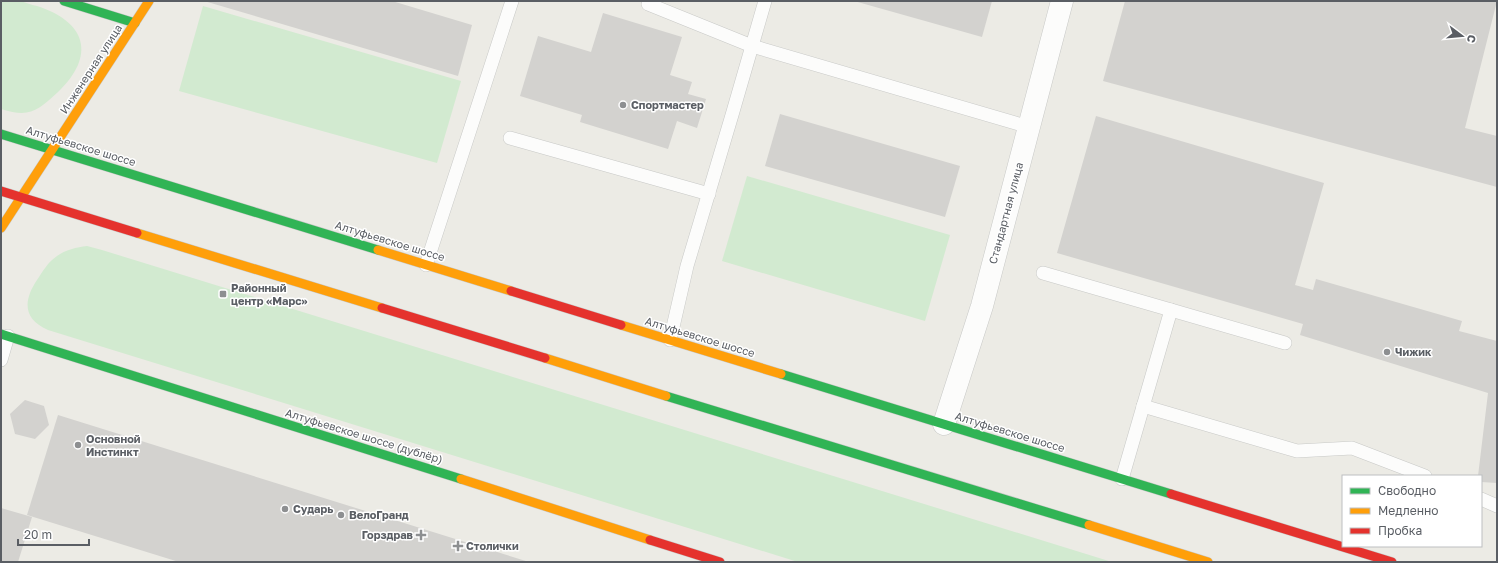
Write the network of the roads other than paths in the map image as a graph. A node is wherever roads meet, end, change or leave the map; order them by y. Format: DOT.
graph roads {
  1 [pos="64,1"];
  2 [pos="149,1"];
  3 [pos="512,1"];
  4 [pos="650,1"];
  5 [pos="765,1"];
  6 [pos="1062,1"];
  7 [pos="135,22"];
  8 [pos="752,46"];
  9 [pos="1029,127"];
  10 [pos="1,134"];
  11 [pos="510,138"];
  12 [pos="52,149"];
  13 [pos="1,191"];
  14 [pos="708,194"];
  15 [pos="21,198"];
  16 [pos="1,228"];
  17 [pos="426,265"];
  18 [pos="1043,273"];
  19 [pos="1171,310"];
  20 [pos="4,335"];
  21 [pos="670,340"];
  22 [pos="1286,343"];
  23 [pos="1,360"];
  24 [pos="1143,406"];
  25 [pos="944,424"];
  26 [pos="1422,475"];
  27 [pos="1122,479"];
  28 [pos="1482,498"];
  29 [pos="1497,506"];
  30 [pos="1342,547"];
  31 [pos="1343,547"];
  32 [pos="720,562"];
  33 [pos="1208,562"];
  34 [pos="1392,562"];
  1 -- 7 [label="main road"];
  2 -- 7 [label="main road, Инженерная улица"];
  3 -- 17 [label="lane"];
  4 -- 8 [label="lane"];
  5 -- 8 [label="lane"];
  6 -- 9 [label="street, Стандартная улица"];
  7 -- 12 [label="main road, Инженерная улица"];
  8 -- 9 [label="lane"];
  8 -- 14 [label="lane"];
  9 -- 25 [label="street, Стандартная улица"];
  10 -- 12 [label="main road, Алтуфьевское шоссе"];
  11 -- 14 [label="lane"];
  12 -- 15 [label="main road, Инженерная улица"];
  12 -- 17 [label="main road, Алтуфьевское шоссе"];
  13 -- 15 [label="main road"];
  14 -- 21 [label="lane"];
  15 -- 16 [label="main road, Инженерная улица"];
  15 -- 33 [label="main road"];
  17 -- 21 [label="main road, Алтуфьевское шоссе"];
  18 -- 19 [label="lane"];
  19 -- 22 [label="lane"];
  19 -- 24 [label="lane"];
  20 -- 23 [label="lane"];
  20 -- 32 [label="main road, Алтуфьевское шоссе (дублёр)"];
  21 -- 25 [label="main road, Алтуфьевское шоссе"];
  24 -- 26 [label="lane"];
  24 -- 27 [label="lane"];
  25 -- 27 [label="main road, Алтуфьевское шоссе"];
  27 -- 30 [label="main road, Алтуфьевское шоссе"];
  28 -- 29 [label="lane"];
  31 -- 34 [label="main road, Алтуфьевское шоссе"];
}
